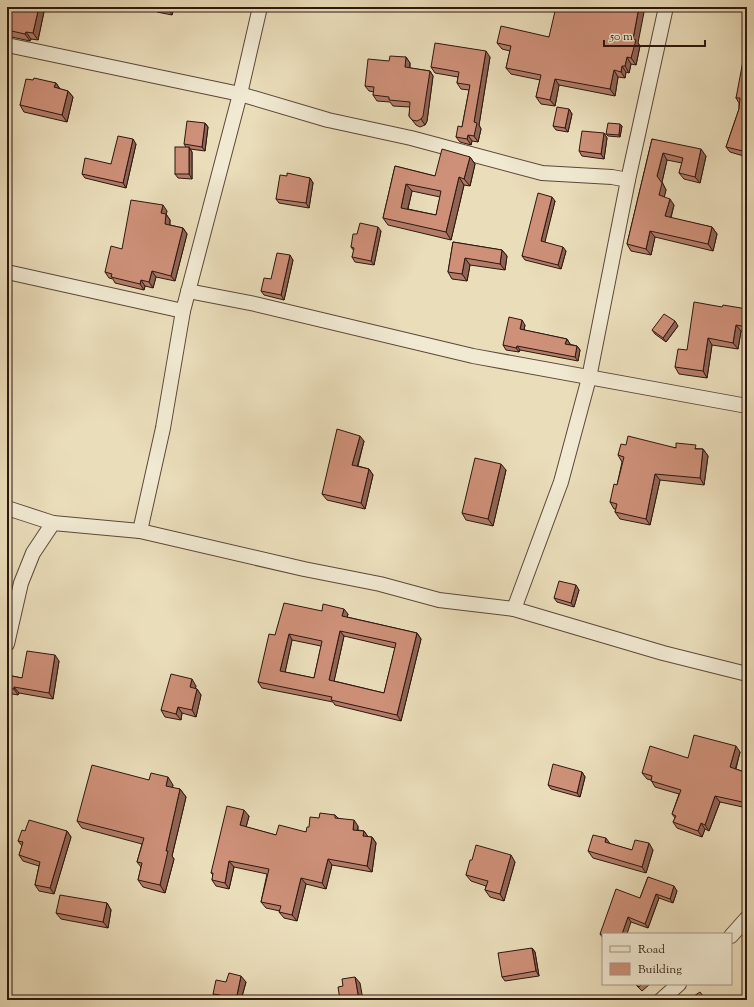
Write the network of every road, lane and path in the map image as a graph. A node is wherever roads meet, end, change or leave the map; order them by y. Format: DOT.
graph roads {
  1 [pos="260,7"];
  2 [pos="666,7"];
  3 [pos="7,45"];
  4 [pos="240,94"];
  5 [pos="628,180"];
  6 [pos="7,272"];
  7 [pos="188,291"];
  8 [pos="183,312"];
  9 [pos="589,378"];
  10 [pos="747,406"];
  11 [pos="7,508"];
  12 [pos="52,523"];
  13 [pos="140,532"];
  14 [pos="514,609"];
  15 [pos="7,644"];
  16 [pos="747,674"];
  17 [pos="747,918"];
  18 [pos="732,935"];
  19 [pos="678,985"];
  20 [pos="661,1000"];
  1 -- 4 [label="street"];
  2 -- 5 [label="street"];
  3 -- 4 [label="street"];
  4 -- 5 [label="street"];
  4 -- 7 [label="street"];
  5 -- 9 [label="street"];
  6 -- 8 [label="street"];
  7 -- 8 [label="street"];
  7 -- 9 [label="street"];
  8 -- 13 [label="street"];
  9 -- 10 [label="street"];
  9 -- 14 [label="street"];
  11 -- 12 [label="street"];
  12 -- 13 [label="street"];
  12 -- 15 [label="street"];
  13 -- 14 [label="street"];
  14 -- 16 [label="street"];
  17 -- 18 [label="street"];
  19 -- 20 [label="street"];
}
